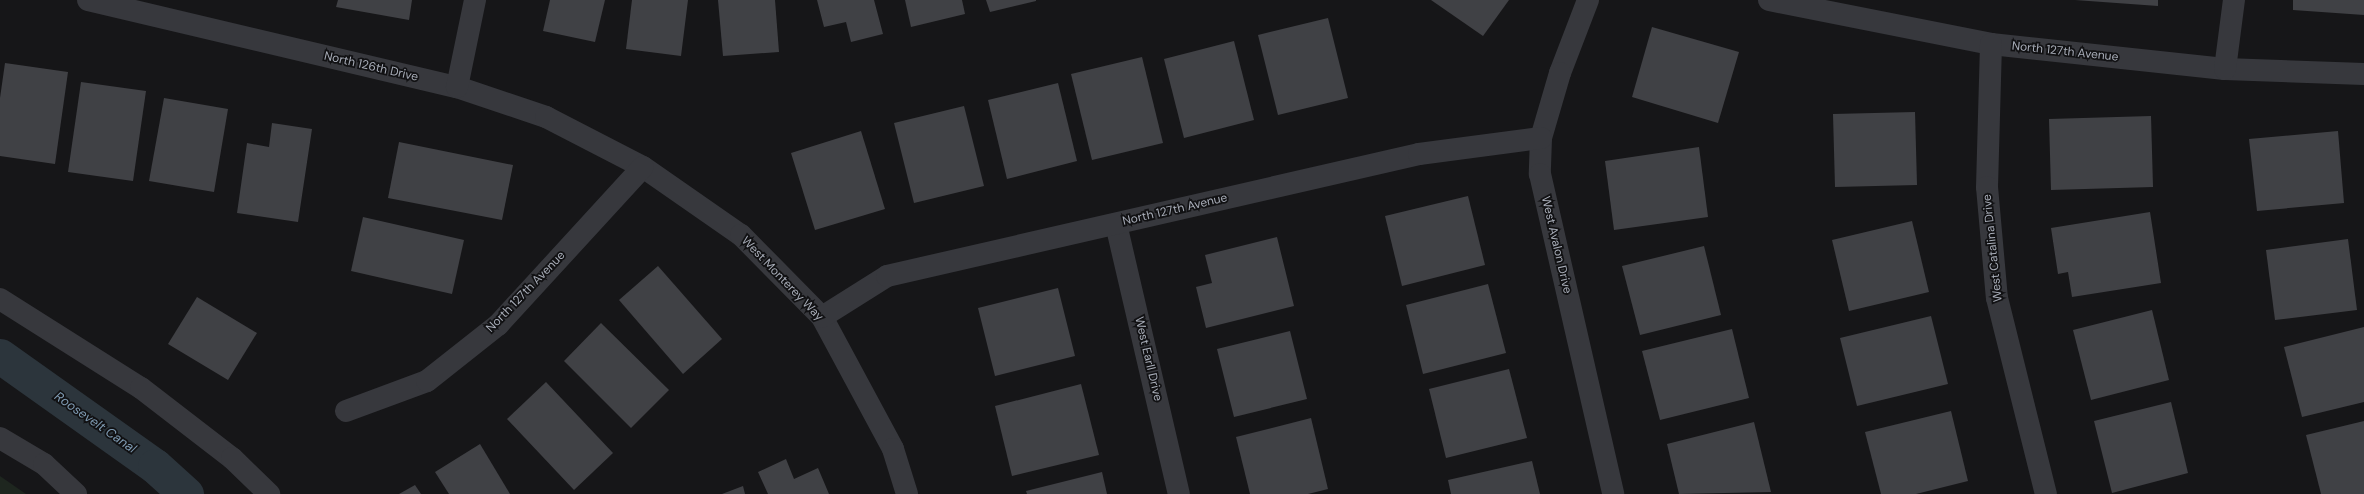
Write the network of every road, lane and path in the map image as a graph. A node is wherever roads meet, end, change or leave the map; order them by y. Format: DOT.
graph roads {
  1 [pos="88,0"];
  2 [pos="475,0"];
  3 [pos="1588,0"];
  4 [pos="1769,0"];
  5 [pos="2234,0"];
  6 [pos="1801,4"];
  7 [pos="1991,44"];
  8 [pos="2225,69"];
  9 [pos="2364,74"];
  10 [pos="457,87"];
  11 [pos="1541,138"];
  12 [pos="643,167"];
  13 [pos="1116,224"];
  14 [pos="0,299"];
  15 [pos="822,318"];
  16 [pos="346,411"];
  17 [pos="0,438"];
  18 [pos="76,494"];
  19 [pos="269,494"];
  20 [pos="907,494"];
  21 [pos="1179,494"];
  22 [pos="1613,494"];
  23 [pos="2046,494"];
  1 -- 10 [label="street, North 126th Drive"];
  2 -- 10 [label="street"];
  3 -- 11 [label="street, West Avalon Drive"];
  4 -- 6 [label="street, North 127th Avenue"];
  5 -- 8 [label="street"];
  6 -- 7 [label="street, North 127th Avenue"];
  7 -- 8 [label="street, North 127th Avenue"];
  7 -- 23 [label="street, West Catalina Drive"];
  8 -- 9 [label="street, North 127th Avenue"];
  10 -- 12 [label="street, North 126th Drive"];
  11 -- 13 [label="street, North 127th Avenue"];
  11 -- 22 [label="street, West Avalon Drive"];
  12 -- 15 [label="street, West Monterey Way"];
  12 -- 16 [label="street, North 127th Avenue"];
  13 -- 15 [label="street, North 127th Avenue"];
  13 -- 21 [label="street, West Earll Drive"];
  14 -- 19 [label="street"];
  15 -- 20 [label="street, West Monterey Way"];
  17 -- 18 [label="street"];
}
